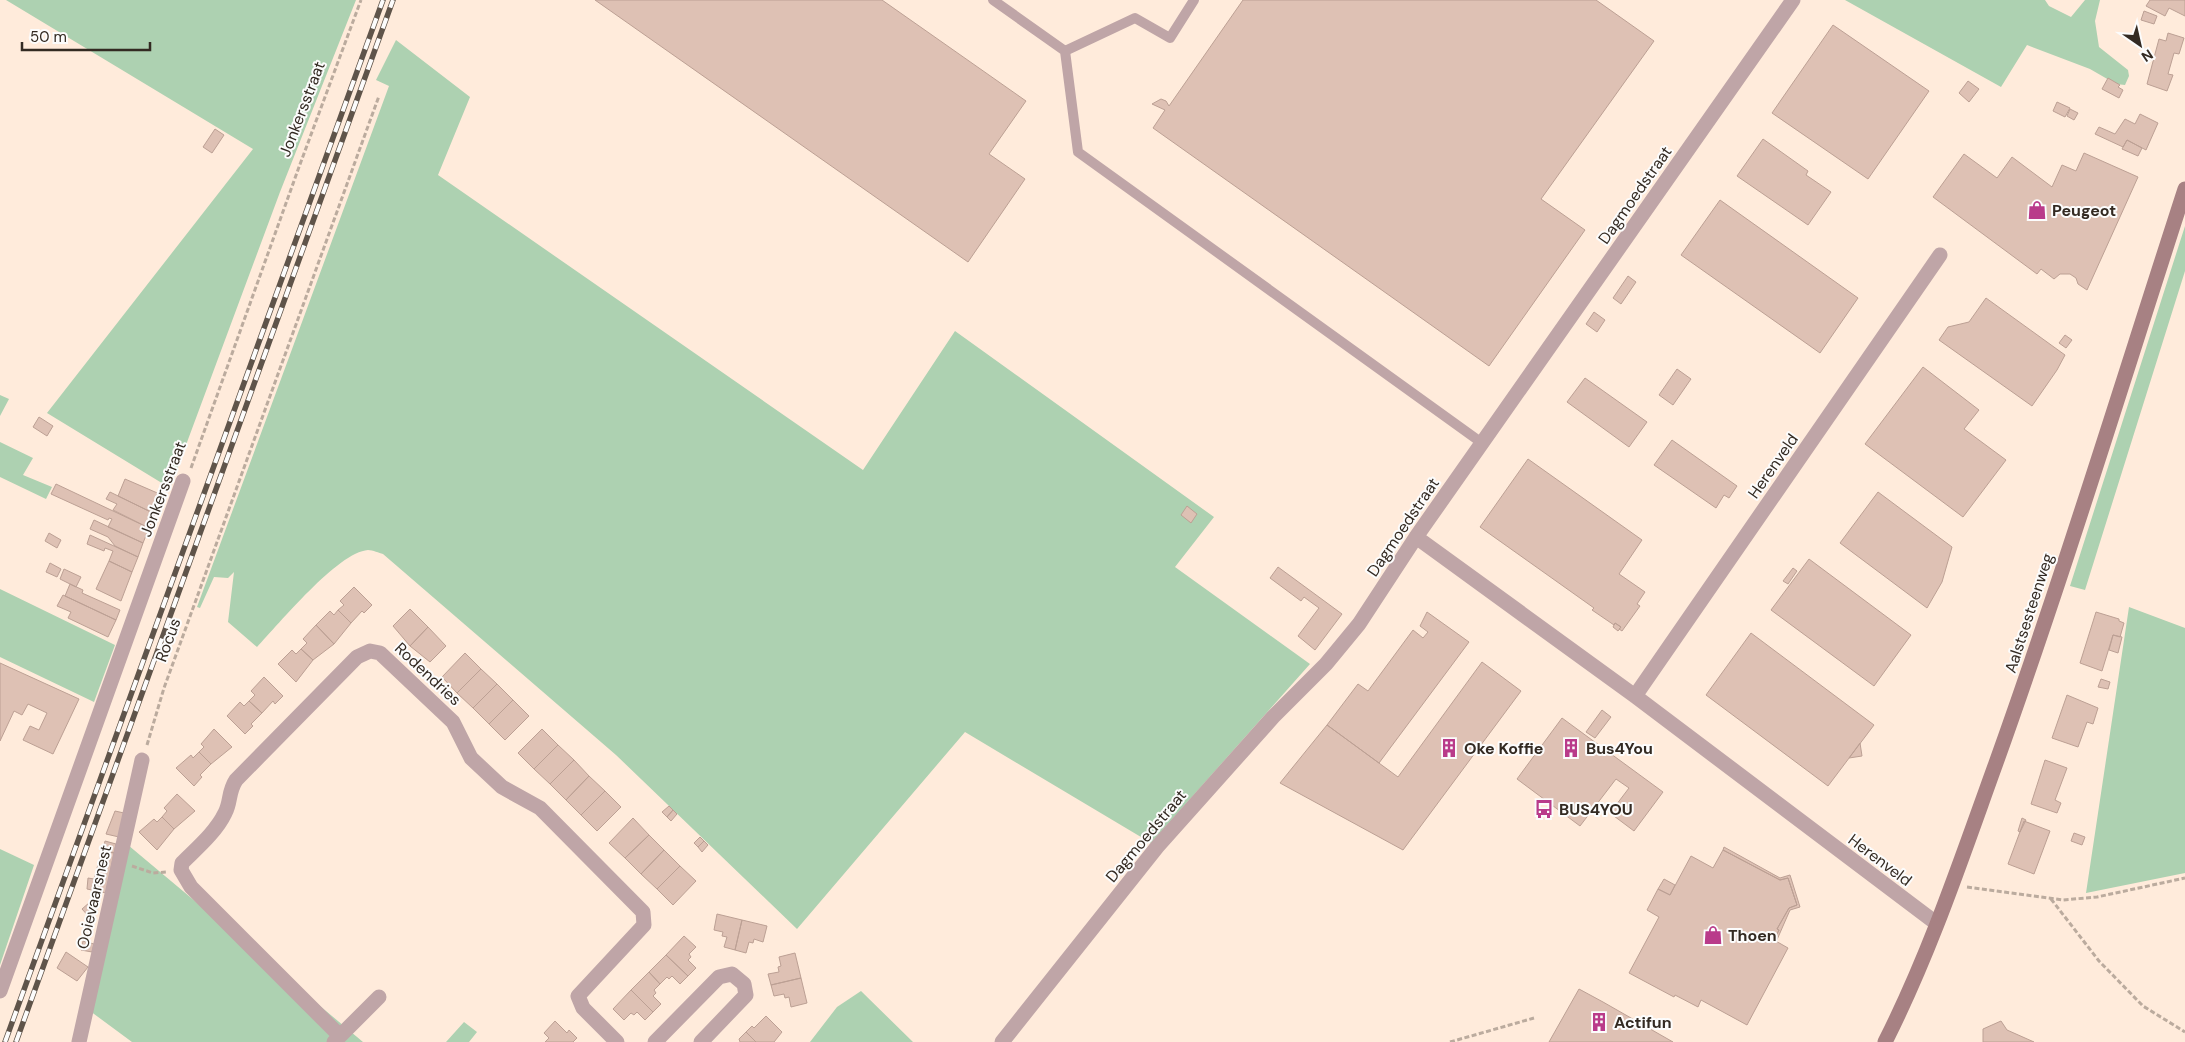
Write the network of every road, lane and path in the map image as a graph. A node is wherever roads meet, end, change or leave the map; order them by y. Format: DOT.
graph roads {
  1 [pos="362,0"];
  2 [pos="993,0"];
  3 [pos="1194,0"];
  4 [pos="1793,0"];
  5 [pos="1065,51"];
  6 [pos="379,96"];
  7 [pos="2185,188"];
  8 [pos="1940,256"];
  9 [pos="1482,443"];
  10 [pos="183,481"];
  11 [pos="1416,537"];
  12 [pos="1635,696"];
  13 [pos="142,760"];
  14 [pos="119,864"];
  15 [pos="181,870"];
  16 [pos="2185,878"];
  17 [pos="1952,885"];
  18 [pos="2051,899"];
  19 [pos="1936,923"];
  20 [pos="0,991"];
  21 [pos="379,997"];
  22 [pos="1534,1018"];
  23 [pos="2185,1032"];
  24 [pos="337,1039"];
  25 [pos="79,1042"];
  26 [pos="617,1042"];
  27 [pos="655,1042"];
  28 [pos="700,1042"];
  29 [pos="1002,1042"];
  30 [pos="1450,1042"];
  31 [pos="1885,1042"];
  1 -- 10 [label="path, Jonkersstraat"];
  2 -- 5 [label="lane"];
  3 -- 5 [label="lane"];
  4 -- 9 [label="street, Dagmoedstraat"];
  5 -- 9 [label="lane"];
  6 -- 13 [label="path, Rocus"];
  7 -- 17 [label="main road, Aalstsesteenweg"];
  8 -- 12 [label="street, Herenveld"];
  9 -- 11 [label="street, Dagmoedstraat"];
  10 -- 20 [label="street, Jonkersstraat"];
  11 -- 12 [label="street, Herenveld"];
  11 -- 29 [label="street, Dagmoedstraat"];
  12 -- 19 [label="street, Herenveld"];
  13 -- 14 [label="street, Ooievaarsnest"];
  14 -- 15 [label="path"];
  14 -- 25 [label="street, Ooievaarsnest"];
  15 -- 24 [label="street"];
  15 -- 26 [label="street, Rodendries"];
  16 -- 18 [label="path"];
  17 -- 18 [label="path"];
  17 -- 19 [label="main road, Aalstsesteenweg"];
  18 -- 23 [label="path"];
  19 -- 31 [label="main road, Aalstsesteenweg"];
  21 -- 24 [label="street"];
  22 -- 30 [label="path"];
  27 -- 28 [label="street"];
}
